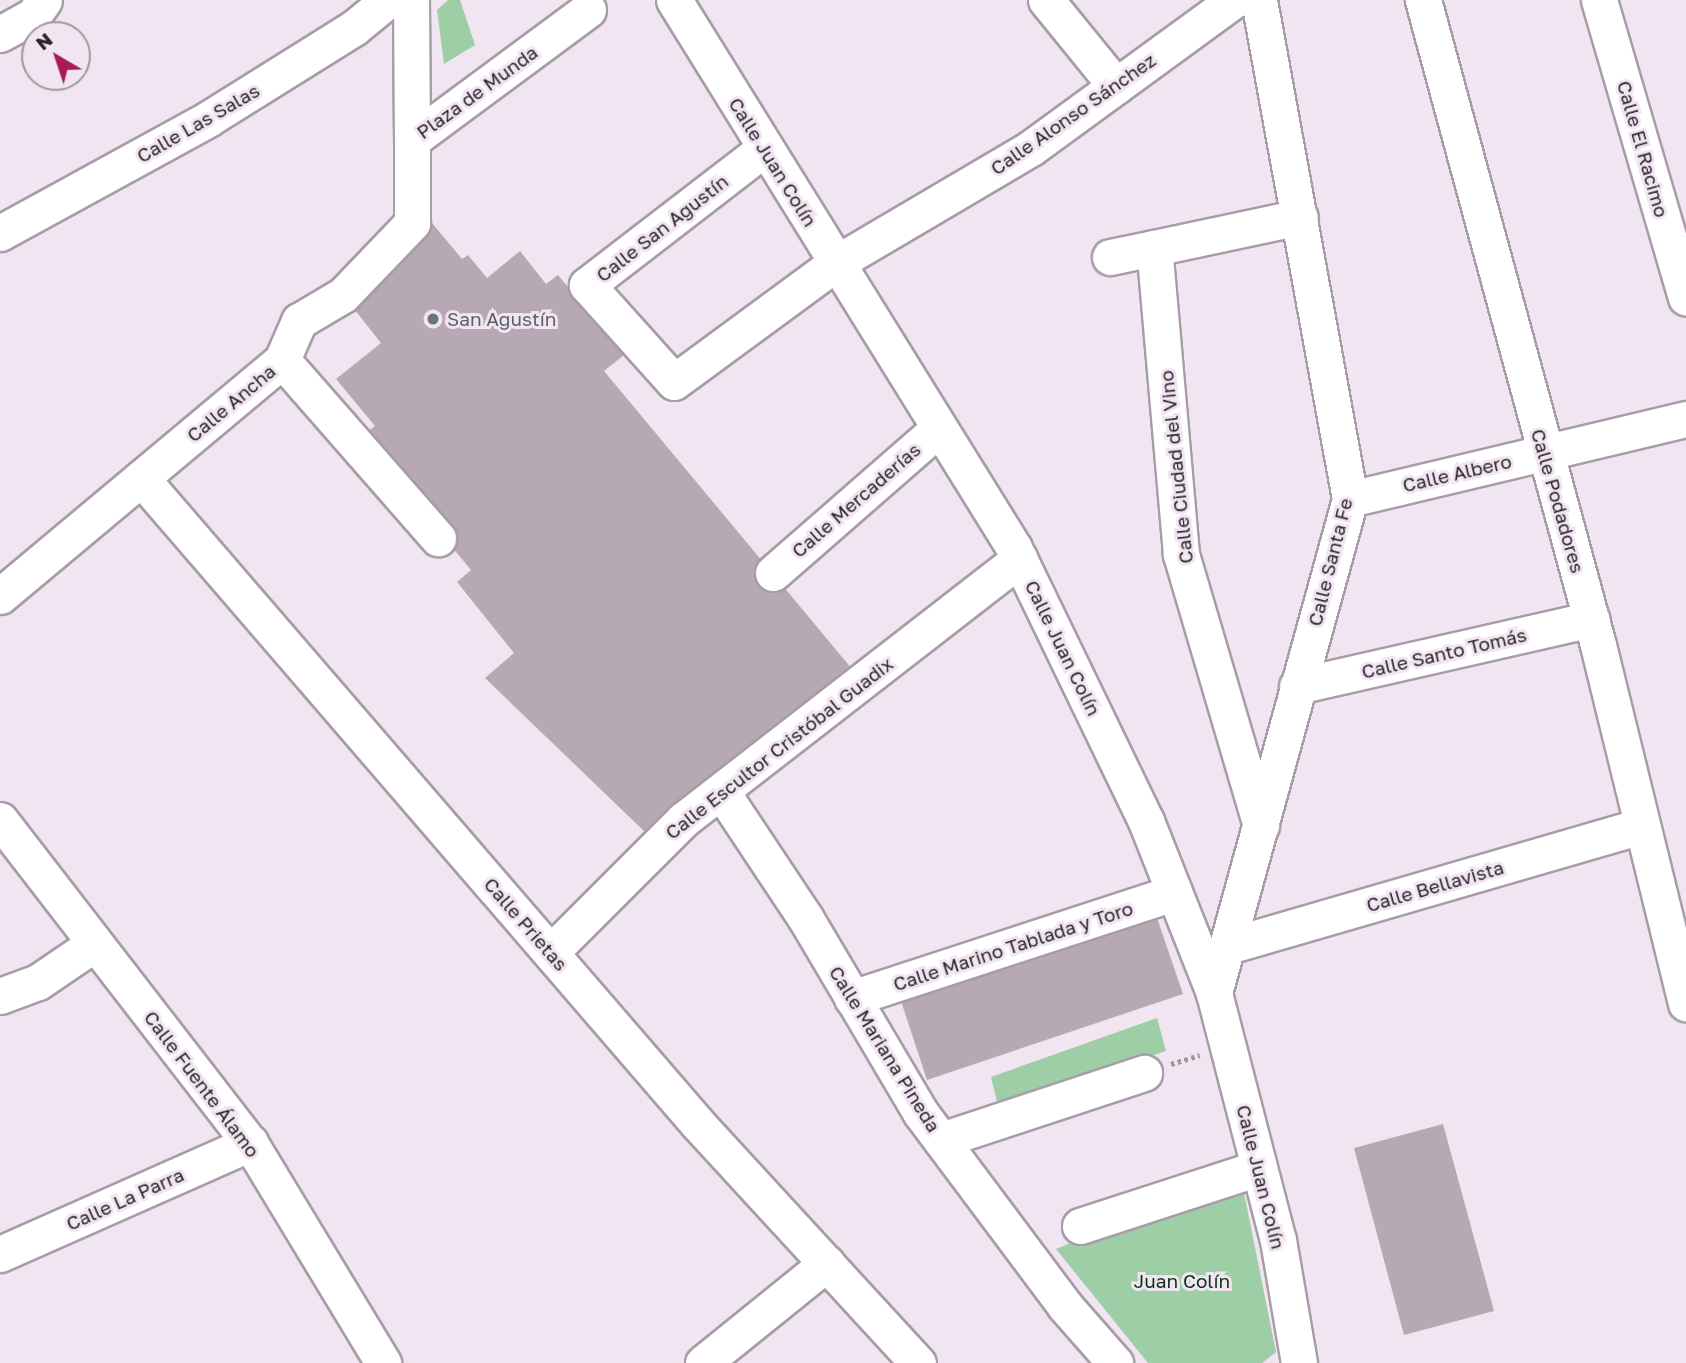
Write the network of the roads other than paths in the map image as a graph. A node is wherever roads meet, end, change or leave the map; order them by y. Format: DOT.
graph roads {
  1 [pos="44,0"];
  2 [pos="388,0"];
  3 [pos="411,0"];
  4 [pos="674,0"];
  5 [pos="1046,0"];
  6 [pos="1234,0"];
  7 [pos="1259,0"];
  8 [pos="1423,0"];
  9 [pos="1599,0"];
  10 [pos="588,10"];
  11 [pos="0,34"];
  12 [pos="1116,86"];
  13 [pos="412,140"];
  14 [pos="765,148"];
  15 [pos="1300,217"];
  16 [pos="0,233"];
  17 [pos="1154,248"];
  18 [pos="1110,257"];
  19 [pos="836,263"];
  20 [pos="1686,298"];
  21 [pos="282,360"];
  22 [pos="1686,418"];
  23 [pos="939,428"];
  24 [pos="1544,452"];
  25 [pos="141,478"];
  26 [pos="1350,499"];
  27 [pos="438,538"];
  28 [pos="1020,559"];
  29 [pos="773,573"];
  30 [pos="0,596"];
  31 [pos="1591,619"];
  32 [pos="1297,686"];
  33 [pos="721,792"];
  34 [pos="0,820"];
  35 [pos="1261,826"];
  36 [pos="1642,826"];
  37 [pos="1174,893"];
  38 [pos="94,944"];
  39 [pos="1228,946"];
  40 [pos="551,952"];
  41 [pos="1214,993"];
  42 [pos="0,996"];
  43 [pos="852,998"];
  44 [pos="1686,1003"];
  45 [pos="1144,1073"];
  46 [pos="941,1140"];
  47 [pos="250,1143"];
  48 [pos="1259,1168"];
  49 [pos="1080,1226"];
  50 [pos="0,1254"];
  51 [pos="827,1263"];
  52 [pos="383,1363"];
  53 [pos="703,1363"];
  54 [pos="918,1363"];
  55 [pos="1115,1363"];
  56 [pos="1299,1363"];
  1 -- 11 [label="street"];
  2 -- 16 [label="street, Calle Las Salas"];
  3 -- 13 [label="street, Plaza de Munda"];
  4 -- 14 [label="street, Calle Juan Colín"];
  5 -- 12 [label="street"];
  6 -- 12 [label="street, Calle Alonso Sánchez"];
  7 -- 15 [label="street, Calle Santa Fe"];
  8 -- 24 [label="street, Calle Podadores"];
  9 -- 20 [label="street, Calle El Racimo"];
  10 -- 13 [label="street, Plaza de Munda"];
  12 -- 19 [label="street, Calle Alonso Sánchez"];
  13 -- 21 [label="street, Calle Ancha"];
  14 -- 19 [label="street, Calle Juan Colín"];
  14 -- 19 [label="street, Calle San Agustín"];
  15 -- 17 [label="street"];
  15 -- 26 [label="street, Calle Santa Fe"];
  17 -- 18 [label="street"];
  17 -- 35 [label="street, Calle Ciudad del Vino"];
  19 -- 23 [label="street, Calle Juan Colín"];
  21 -- 25 [label="street, Calle Ancha"];
  21 -- 27 [label="street"];
  22 -- 24 [label="street, Calle Albero"];
  23 -- 28 [label="street, Calle Juan Colín"];
  23 -- 29 [label="street, Calle Mercaderías"];
  24 -- 26 [label="street, Calle Albero"];
  24 -- 31 [label="street, Calle Podadores"];
  25 -- 30 [label="street, Calle Ancha"];
  25 -- 40 [label="street, Calle Prietas"];
  26 -- 32 [label="street, Calle Santa Fe"];
  28 -- 33 [label="street, Calle Escultor Cristóbal Guadix"];
  28 -- 37 [label="street, Calle Juan Colín"];
  31 -- 32 [label="street, Calle Santo Tomás"];
  31 -- 36 [label="street, Calle Podadores"];
  32 -- 35 [label="street, Calle Santa Fe"];
  33 -- 40 [label="street, Calle Escultor Cristóbal Guadix"];
  33 -- 43 [label="street, Calle Mariana Pineda"];
  34 -- 38 [label="street, Calle Fuente Álamo"];
  35 -- 39 [label="street, Calle Santa Fe"];
  36 -- 39 [label="street, Calle Bellavista"];
  36 -- 44 [label="street, Calle Podadores"];
  37 -- 41 [label="street, Calle Juan Colín"];
  37 -- 43 [label="street, Calle Marino Tablada y Toro"];
  38 -- 42 [label="street"];
  38 -- 47 [label="street, Calle Fuente Álamo"];
  39 -- 41 [label="street, Calle Santa Fe"];
  40 -- 51 [label="street, Calle Prietas"];
  41 -- 48 [label="street, Calle Juan Colín"];
  43 -- 46 [label="street, Calle Mariana Pineda"];
  45 -- 46 [label="street"];
  46 -- 55 [label="street, Calle Mariana Pineda"];
  47 -- 50 [label="street, Calle La Parra"];
  47 -- 52 [label="street, Calle Fuente Álamo"];
  48 -- 49 [label="street"];
  48 -- 56 [label="street, Calle Juan Colín"];
  51 -- 53 [label="street"];
  51 -- 54 [label="street, Calle Prietas"];
}
